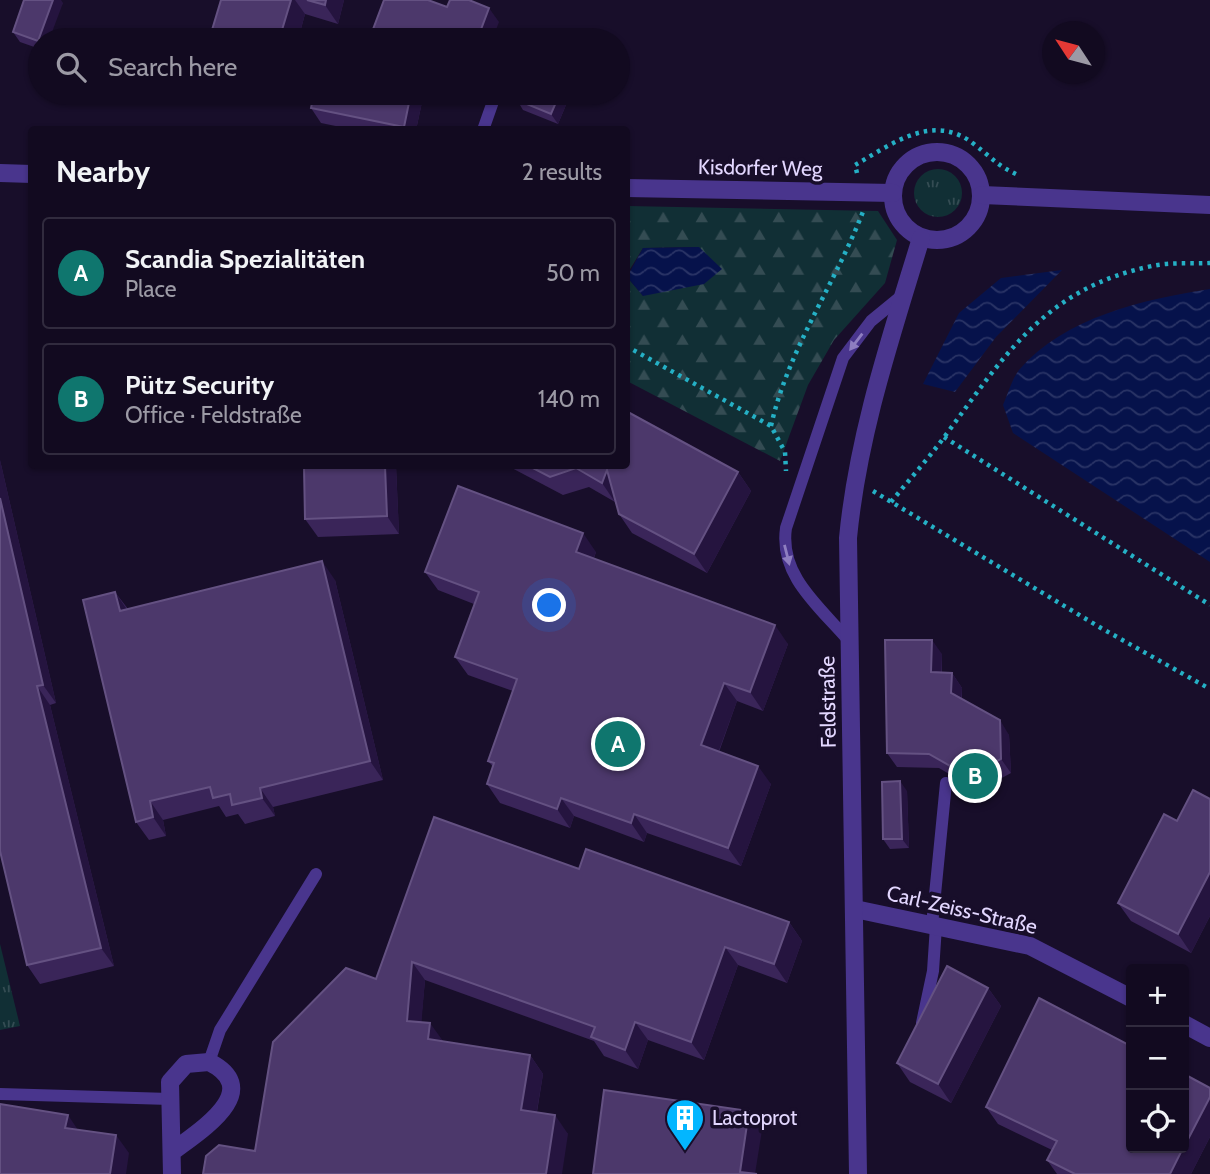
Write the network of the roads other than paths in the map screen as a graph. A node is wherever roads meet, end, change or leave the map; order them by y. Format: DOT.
graph roads {
  1 [pos="492,105"];
  2 [pos="484,126"];
  3 [pos="0,173"];
  4 [pos="28,174"];
  5 [pos="630,188"];
  6 [pos="893,193"];
  7 [pos="982,195"];
  8 [pos="1210,205"];
  9 [pos="921,238"];
  10 [pos="904,294"];
  11 [pos="849,641"];
  12 [pos="946,783"];
  13 [pos="316,874"];
  14 [pos="855,909"];
  15 [pos="934,926"];
  16 [pos="1126,995"];
  17 [pos="1189,1027"];
  18 [pos="919,1034"];
  19 [pos="1210,1038"];
  20 [pos="209,1062"];
  21 [pos="0,1094"];
  22 [pos="170,1099"];
  23 [pos="172,1152"];
  24 [pos="172,1174"];
  25 [pos="858,1174"];
  1 -- 2 [label="lane"];
  3 -- 4 [label="street"];
  5 -- 6 [label="street, Kisdorfer Weg"];
  6 -- 7 [label="street"];
  6 -- 9 [label="street"];
  7 -- 8 [label="street"];
  7 -- 9 [label="street"];
  9 -- 10 [label="street, Feldstraße"];
  10 -- 11 [label="street, Feldstraße"];
  10 -- 11 [label="lane, one-way"];
  11 -- 14 [label="street, Feldstraße"];
  12 -- 15 [label="lane"];
  13 -- 20 [label="lane"];
  14 -- 15 [label="street, Carl-Zeiss-Straße"];
  14 -- 25 [label="street, Feldstraße"];
  15 -- 16 [label="street, Carl-Zeiss-Straße"];
  15 -- 18 [label="lane"];
  17 -- 19 [label="street"];
  20 -- 22 [label="street"];
  20 -- 23 [label="street"];
  21 -- 22 [label="lane"];
  22 -- 23 [label="street"];
  23 -- 24 [label="street"];
}
